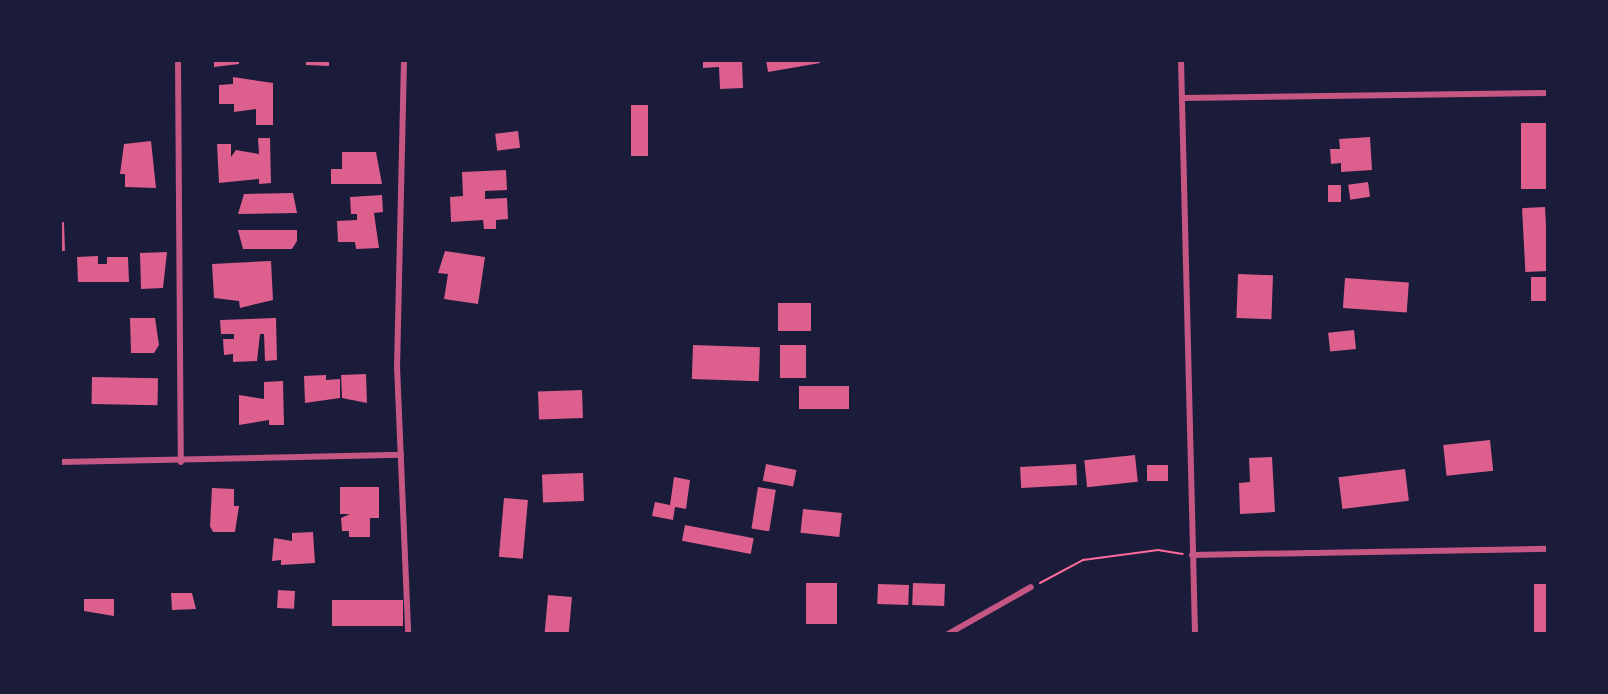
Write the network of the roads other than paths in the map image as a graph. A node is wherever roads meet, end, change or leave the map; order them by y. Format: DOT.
graph roads {
  1 [pos="178,60"];
  2 [pos="404,60"];
  3 [pos="1181,60"];
  4 [pos="1548,93"];
  5 [pos="1183,98"];
  6 [pos="401,455"];
  7 [pos="60,462"];
  8 [pos="181,462"];
  9 [pos="1548,549"];
  10 [pos="1192,555"];
  11 [pos="1031,587"];
  12 [pos="408,634"];
  13 [pos="948,634"];
  14 [pos="1195,634"];
  1 -- 8 [label="street"];
  2 -- 6 [label="street"];
  3 -- 5 [label="street"];
  4 -- 5 [label="street"];
  5 -- 10 [label="street"];
  6 -- 8 [label="street"];
  6 -- 12 [label="street"];
  7 -- 8 [label="street"];
  9 -- 10 [label="street"];
  10 -- 14 [label="street"];
  11 -- 13 [label="street"];
}
